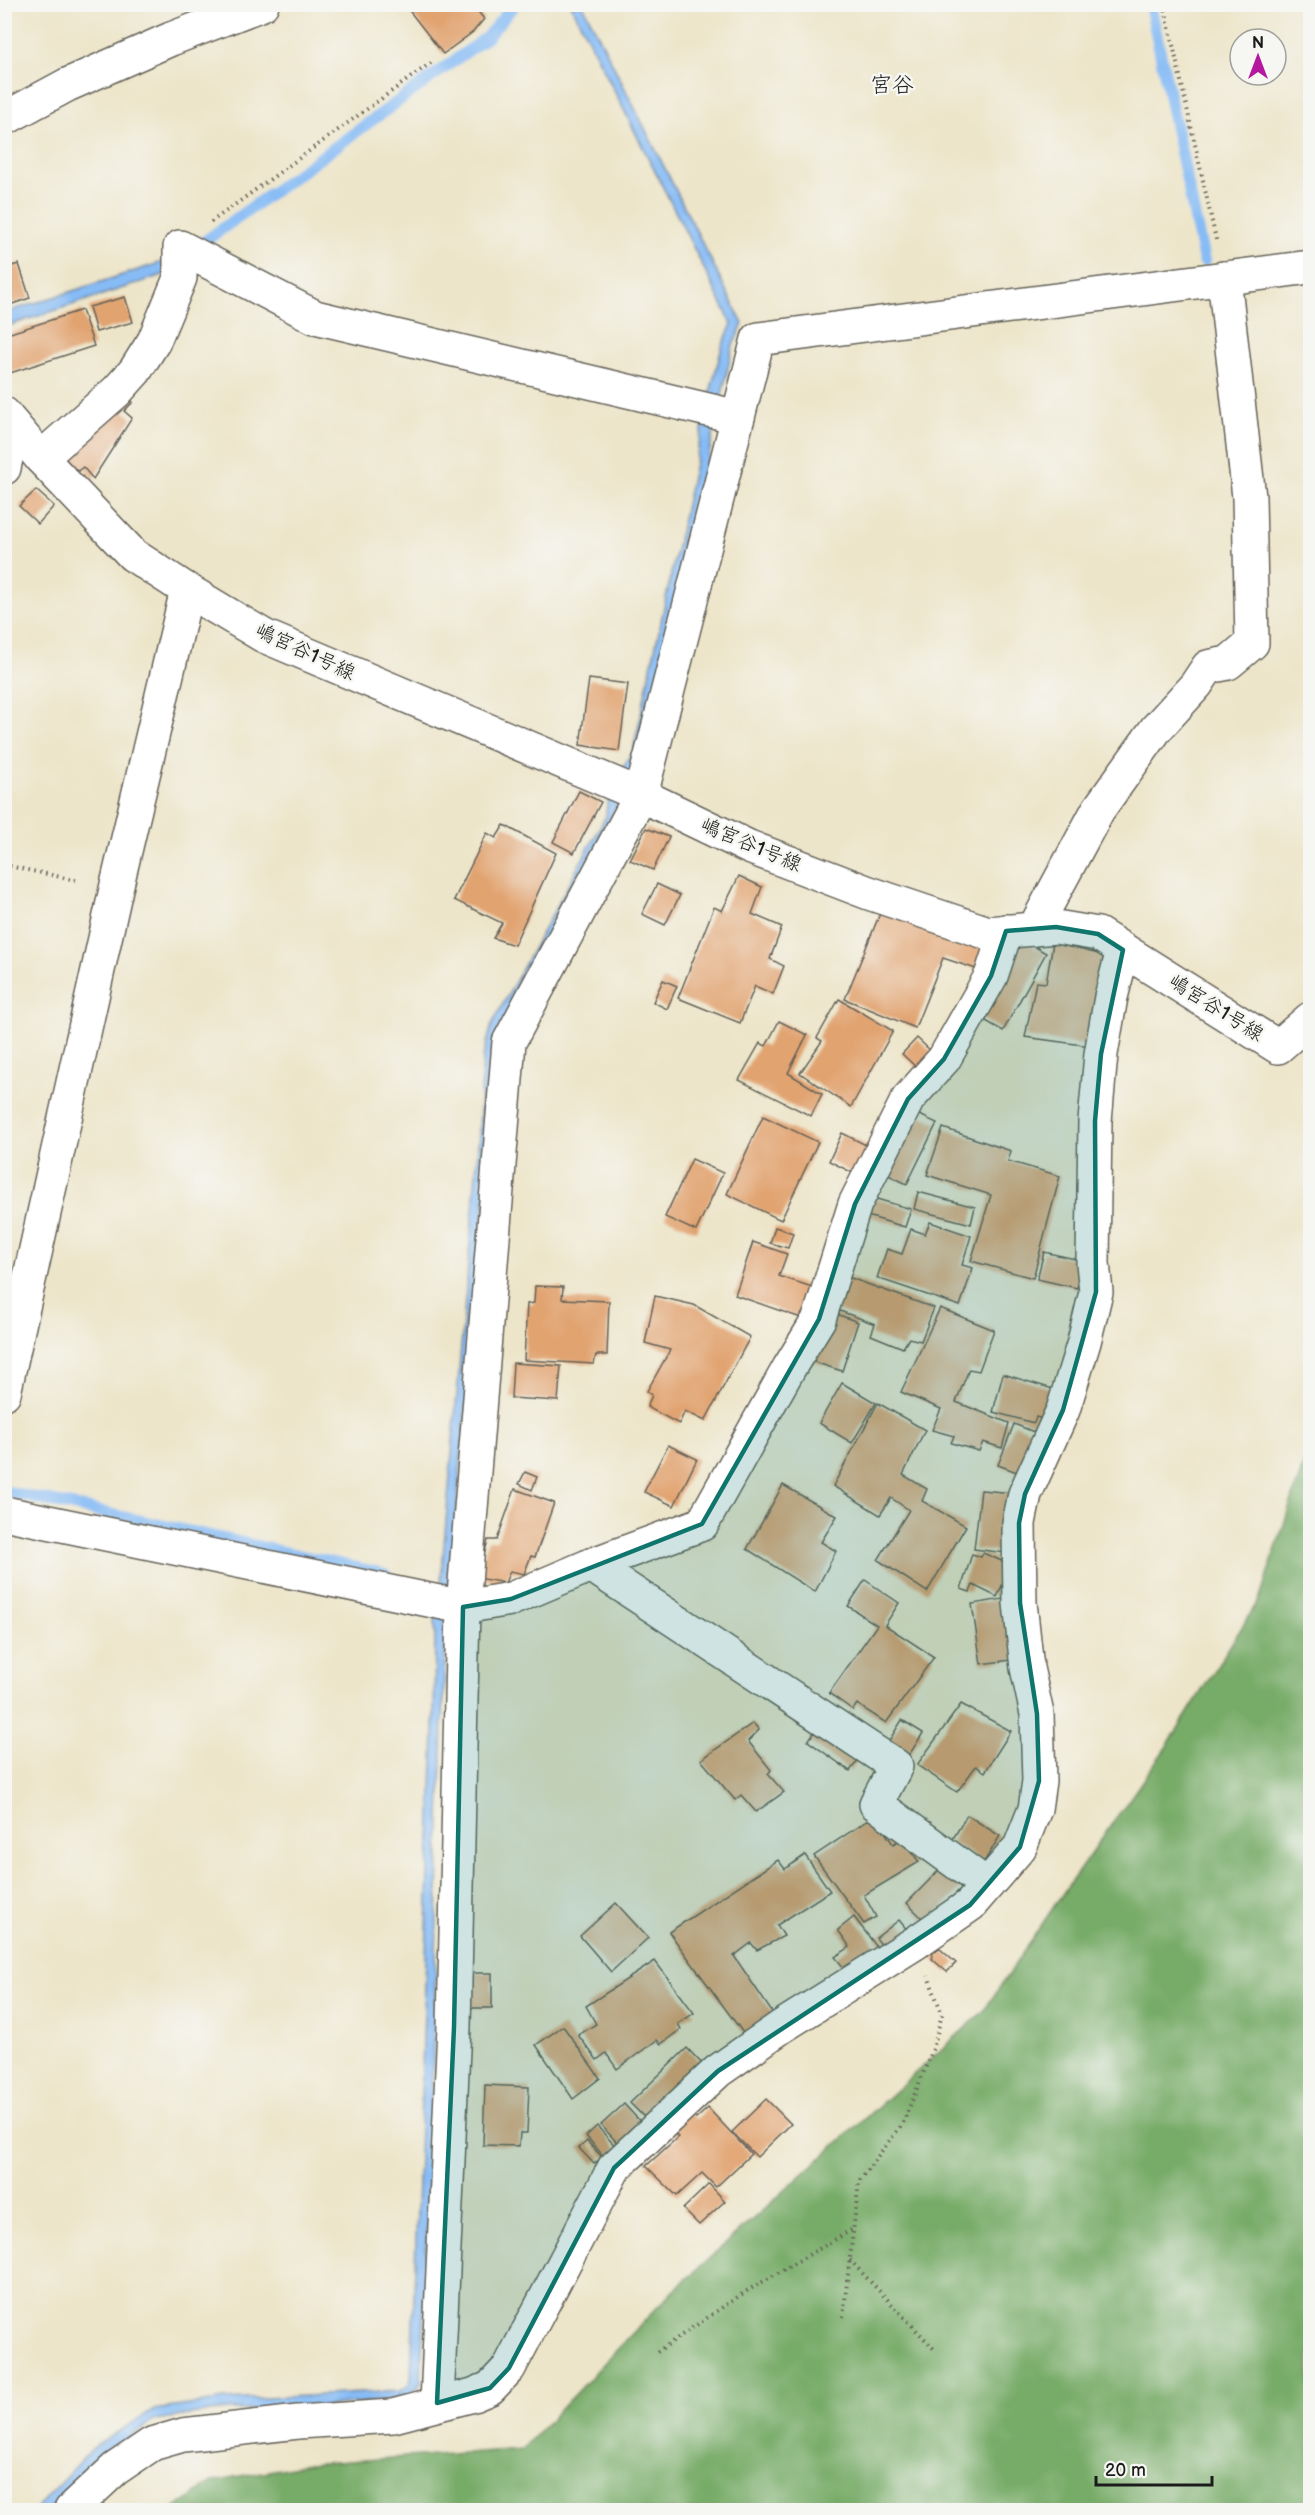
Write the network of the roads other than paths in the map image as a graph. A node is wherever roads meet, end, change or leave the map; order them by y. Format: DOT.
graph roads {
  1 [pos="262,4"];
  2 [pos="4,119"];
  3 [pos="1311,267"];
  4 [pos="1224,278"];
  5 [pos="738,417"];
  6 [pos="9,420"];
  7 [pos="41,458"];
  8 [pos="4,468"];
  9 [pos="187,590"];
  10 [pos="641,795"];
  11 [pos="1020,930"];
  12 [pos="1124,950"];
  13 [pos="1311,1019"];
  14 [pos="4,1393"];
  15 [pos="4,1513"];
  16 [pos="591,1565"];
  17 [pos="463,1606"];
  18 [pos="987,1886"];
  19 [pos="436,2403"];
  20 [pos="71,2511"];
  1 -- 2 [label="street"];
  3 -- 4 [label="street"];
  4 -- 5 [label="street"];
  4 -- 11 [label="street"];
  5 -- 7 [label="street"];
  5 -- 10 [label="street"];
  6 -- 7 [label="street, 嶋宮谷1号線"];
  6 -- 8 [label="street"];
  7 -- 9 [label="street, 嶋宮谷1号線"];
  9 -- 10 [label="street, 嶋宮谷1号線"];
  9 -- 14 [label="street"];
  10 -- 11 [label="street, 嶋宮谷1号線"];
  10 -- 17 [label="street"];
  11 -- 12 [label="street, 嶋宮谷1号線"];
  11 -- 16 [label="street"];
  12 -- 13 [label="street, 嶋宮谷1号線"];
  12 -- 18 [label="street"];
  15 -- 17 [label="street"];
  16 -- 17 [label="street"];
  16 -- 18 [label="street"];
  17 -- 19 [label="street"];
  18 -- 19 [label="street"];
  19 -- 20 [label="street"];
}
